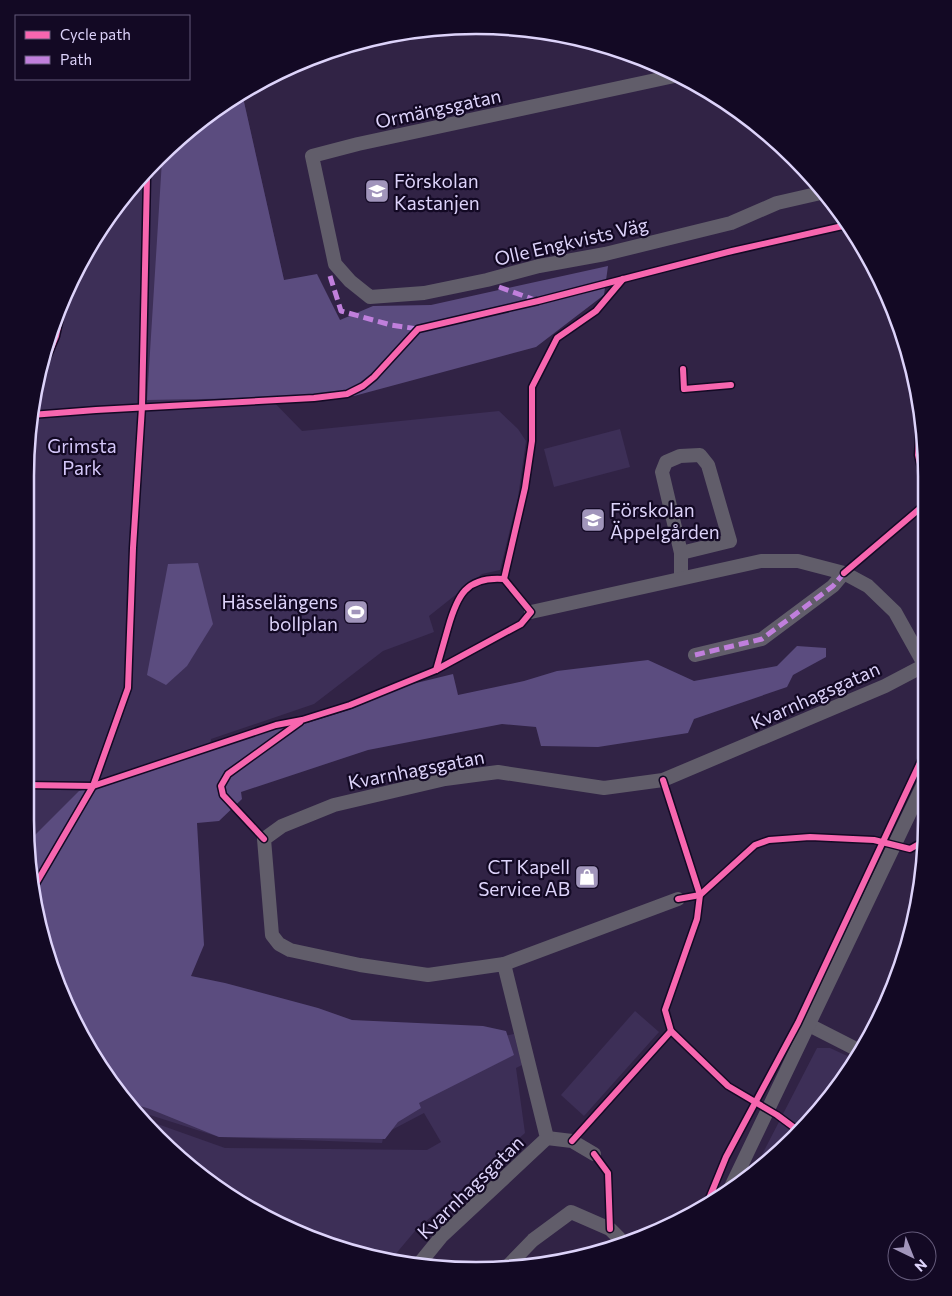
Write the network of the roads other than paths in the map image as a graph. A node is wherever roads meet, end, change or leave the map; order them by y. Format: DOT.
graph roads {
  1 [pos="668,77"];
  2 [pos="817,194"];
  3 [pos="335,264"];
  4 [pos="681,553"];
  5 [pos="844,573"];
  6 [pos="681,578"];
  7 [pos="531,612"];
  8 [pos="918,653"];
  9 [pos="695,655"];
  10 [pos="918,667"];
  11 [pos="918,796"];
  12 [pos="678,899"];
  13 [pos="504,964"];
  14 [pos="809,1025"];
  15 [pos="855,1048"];
  16 [pos="547,1138"];
  17 [pos="594,1154"];
  18 [pos="735,1178"];
  19 [pos="619,1239"];
  20 [pos="424,1259"];
  21 [pos="514,1260"];
  1 -- 3 [label="street, Ormängsgatan"];
  2 -- 3 [label="street, Olle Engkvists Väg"];
  4 -- 4 [label="street"];
  4 -- 6 [label="street"];
  5 -- 6 [label="street"];
  5 -- 8 [label="street"];
  5 -- 9 [label="street"];
  6 -- 7 [label="street"];
  10 -- 13 [label="street, Kvarnhagsgatan"];
  11 -- 14 [label="street"];
  12 -- 13 [label="street, Kvarnhagsgatan"];
  13 -- 16 [label="street, Kvarnhagsgatan"];
  14 -- 15 [label="street"];
  14 -- 18 [label="street"];
  16 -- 17 [label="street, Kvarnhagsgatan"];
  16 -- 20 [label="street, Kvarnhagsgatan"];
  19 -- 21 [label="street"];
}
